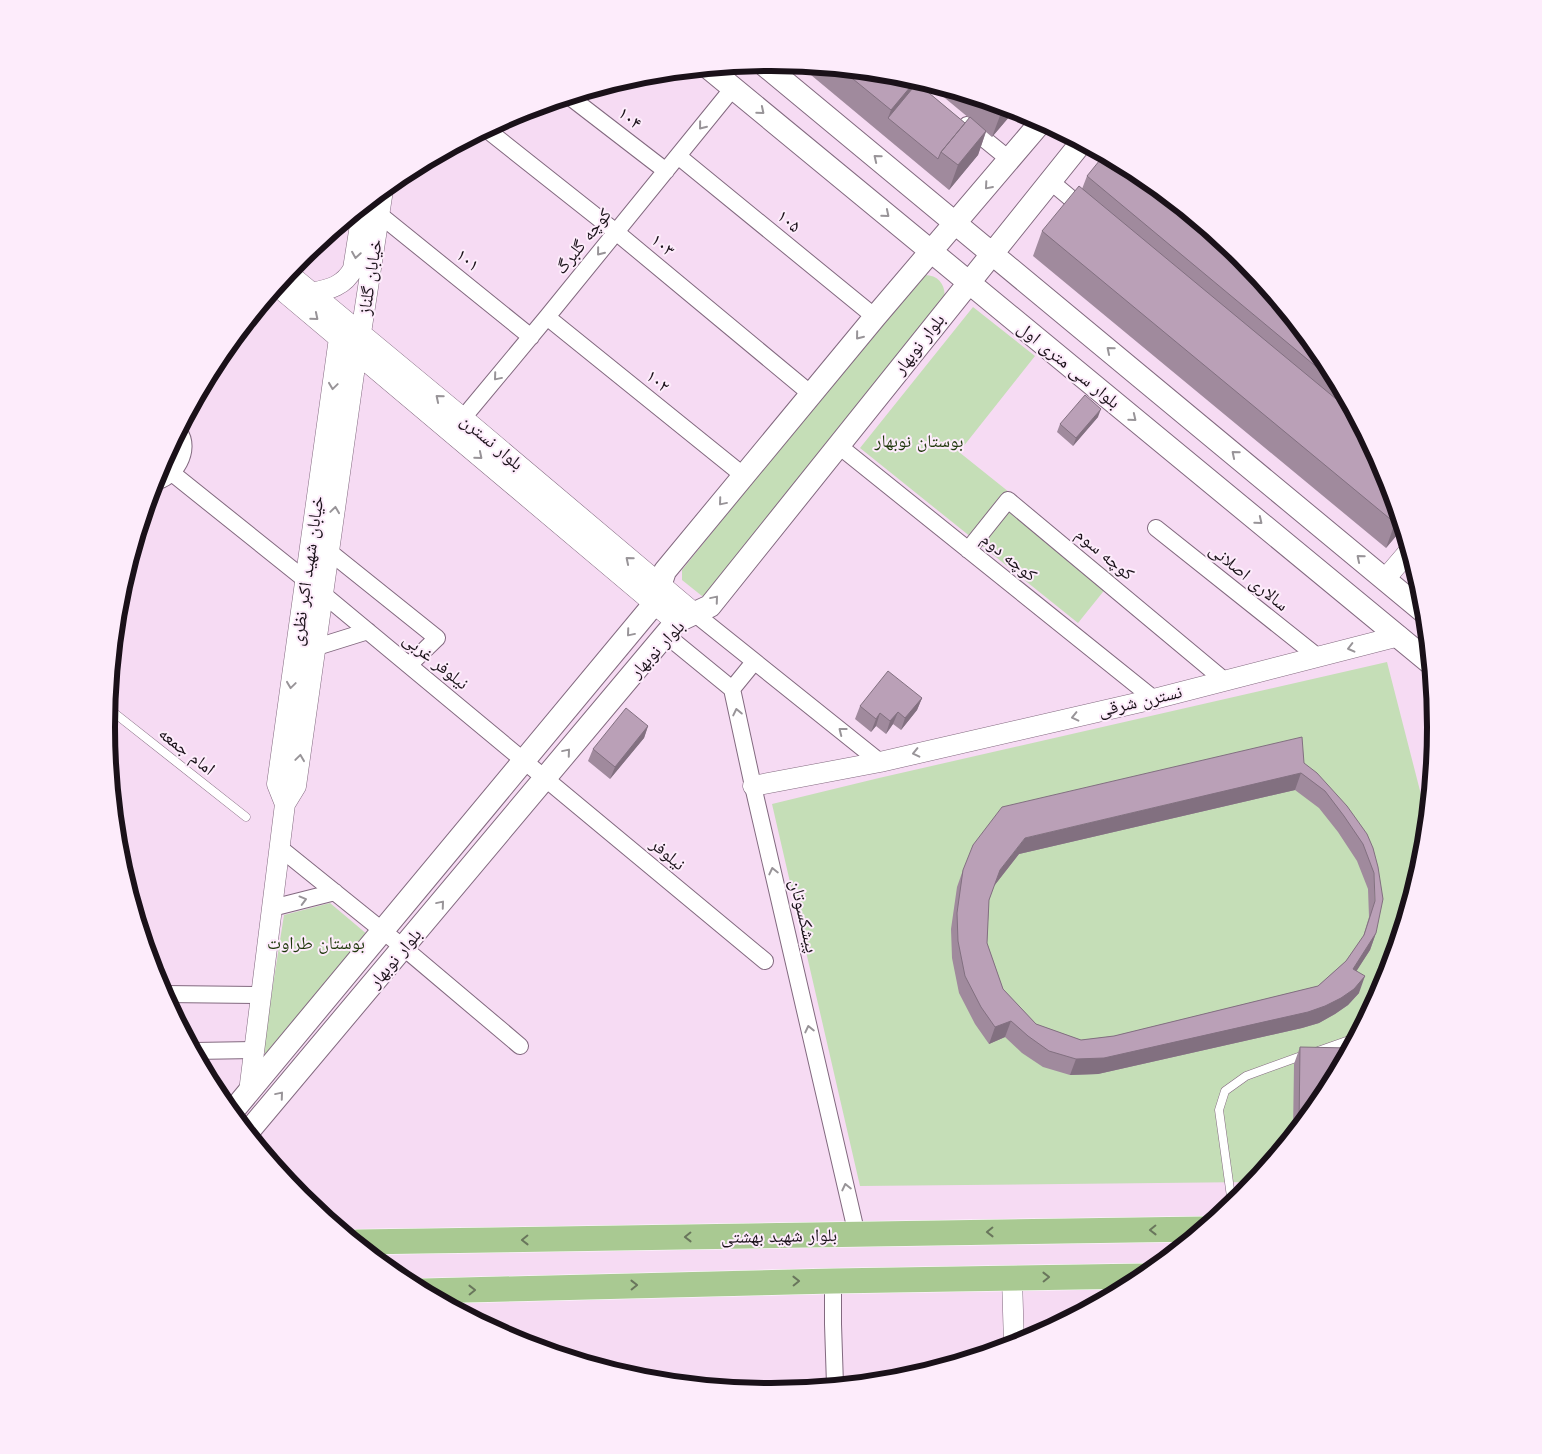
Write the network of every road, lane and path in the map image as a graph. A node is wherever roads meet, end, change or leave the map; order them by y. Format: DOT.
graph roads {
  1 [pos="772,71"];
  2 [pos="717,74"];
  3 [pos="733,88"];
  4 [pos="576,101"];
  5 [pos="956,116"];
  6 [pos="1036,128"];
  7 [pos="492,134"];
  8 [pos="1077,148"];
  9 [pos="678,156"];
  10 [pos="1010,160"];
  11 [pos="666,171"];
  12 [pos="1050,182"];
  13 [pos="371,210"];
  14 [pos="1096,219"];
  15 [pos="956,223"];
  16 [pos="616,232"];
  17 [pos="931,252"];
  18 [pos="992,253"];
  19 [pos="294,278"];
  20 [pos="968,282"];
  21 [pos="282,290"];
  22 [pos="312,293"];
  23 [pos="547,317"];
  24 [pos="875,317"];
  25 [pos="530,337"];
  26 [pos="339,338"];
  27 [pos="359,343"];
  28 [pos="811,394"];
  29 [pos="463,418"];
  30 [pos="183,438"];
  31 [pos="839,446"];
  32 [pos="166,474"];
  33 [pos="744,476"];
  34 [pos="162,484"];
  35 [pos="1156,528"];
  36 [pos="311,538"];
  37 [pos="329,550"];
  38 [pos="968,550"];
  39 [pos="1404,557"];
  40 [pos="1385,579"];
  41 [pos="305,580"];
  42 [pos="323,594"];
  43 [pos="657,595"];
  44 [pos="1415,603"];
  45 [pos="1363,606"];
  46 [pos="1417,616"];
  47 [pos="679,624"];
  48 [pos="368,631"];
  49 [pos="1398,636"];
  50 [pos="315,647"];
  51 [pos="295,654"];
  52 [pos="1422,656"];
  53 [pos="1318,657"];
  54 [pos="754,662"];
  55 [pos="409,665"];
  56 [pos="1225,681"];
  57 [pos="732,689"];
  58 [pos="1154,699"];
  59 [pos="116,714"];
  60 [pos="524,759"];
  61 [pos="880,762"];
  62 [pos="546,778"];
  63 [pos="753,786"];
  64 [pos="285,804"];
  65 [pos="246,817"];
  66 [pos="280,848"];
  67 [pos="335,892"];
  68 [pos="272,908"];
  69 [pos="382,931"];
  70 [pos="404,948"];
  71 [pos="765,961"];
  72 [pos="172,994"];
  73 [pos="261,995"];
  74 [pos="1346,1041"];
  75 [pos="520,1046"];
  76 [pos="254,1050"];
  77 [pos="201,1051"];
  78 [pos="249,1092"];
  79 [pos="237,1106"];
  80 [pos="252,1127"];
  81 [pos="1231,1195"];
  82 [pos="1192,1229"];
  83 [pos="857,1234"];
  84 [pos="366,1242"];
  85 [pos="1128,1276"];
  86 [pos="1012,1278"];
  87 [pos="834,1280"];
  88 [pos="438,1292"];
  89 [pos="1014,1336"];
  90 [pos="835,1379"];
  15 -- 1 [label="main road, بلوار سی متری اول, one-way"];
  2 -- 3 [label="main road, بلوار سی متری اول"];
  3 -- 9 [label="street, کوچه گلبرگ, one-way"];
  3 -- 17 [label="main road, بلوار سی متری اول, one-way"];
  4 -- 11 [label="street, ۱۰۴"];
  5 -- 10 [label="street"];
  6 -- 10 [label="main road, بلوار نوبهار"];
  7 -- 16 [label="street, ۱۰۳"];
  8 -- 12 [label="main road, بلوار نوبهار"];
  9 -- 11 [label="street, کوچه گلبرگ"];
  9 -- 24 [label="street, ۱۰۵"];
  10 -- 15 [label="main road, بلوار نوبهار, one-way"];
  11 -- 16 [label="street, کوچه گلبرگ"];
  12 -- 14 [label="street"];
  12 -- 18 [label="main road, بلوار نوبهار"];
  13 -- 22 [label="street, خیابان گلناز, one-way"];
  13 -- 25 [label="street, ۱۰۱"];
  13 -- 27 [label="street, خیابان گلناز"];
  15 -- 17 [label="main road, بلوار نوبهار"];
  15 -- 18 [label="main road, بلوار سی متری اول"];
  16 -- 23 [label="street, کوچه گلبرگ, one-way"];
  16 -- 28 [label="street, ۱۰۳"];
  17 -- 20 [label="main road, بلوار سی متری اول"];
  17 -- 24 [label="main road, بلوار نوبهار"];
  18 -- 20 [label="main road, بلوار نوبهار"];
  40 -- 18 [label="main road, بلوار سی متری اول, one-way"];
  19 -- 22 [label="street, بلوار نسترن"];
  20 -- 31 [label="main road, بلوار نوبهار"];
  20 -- 45 [label="main road, بلوار سی متری اول, one-way"];
  21 -- 26 [label="street, بلوار نسترن, one-way"];
  22 -- 27 [label="street, بلوار نسترن"];
  23 -- 25 [label="street, کوچه گلبرگ"];
  23 -- 33 [label="street, ۱۰۲"];
  24 -- 28 [label="main road, بلوار نوبهار, one-way"];
  25 -- 29 [label="street, کوچه گلبرگ, one-way"];
  26 -- 27 [label="street, بلوار نسترن"];
  26 -- 36 [label="street, خیابان شهید اکبر نظری, one-way"];
  29 -- 27 [label="street, بلوار نسترن, one-way"];
  37 -- 27 [label="street, خیابان شهید اکبر نظری, one-way"];
  27 -- 43 [label="street, بلوار نسترن, one-way"];
  28 -- 33 [label="main road, بلوار نوبهار"];
  43 -- 29 [label="street, بلوار نسترن, one-way"];
  30 -- 32 [label="street"];
  31 -- 38 [label="street, کوچه دوم"];
  47 -- 31 [label="main road, بلوار نوبهار, one-way"];
  33 -- 43 [label="main road, بلوار نوبهار, one-way"];
  34 -- 41 [label="street, نیلوفر غربی"];
  35 -- 53 [label="street, سالاری اصلانی"];
  36 -- 37 [label="street"];
  36 -- 41 [label="street, خیابان شهید اکبر نظری"];
  37 -- 42 [label="street, خیابان شهید اکبر نظری"];
  37 -- 55 [label="street"];
  38 -- 56 [label="street, کوچه سوم"];
  38 -- 58 [label="street, کوچه دوم"];
  39 -- 40 [label="street"];
  40 -- 44 [label="main road, بلوار سی متری اول"];
  40 -- 45 [label="main road"];
  41 -- 42 [label="street, نیلوفر غربی"];
  41 -- 51 [label="street, خیابان شهید اکبر نظری"];
  42 -- 48 [label="street, نیلوفر غربی"];
  42 -- 50 [label="street, خیابان شهید اکبر نظری"];
  43 -- 47 [label="street, بلوار نسترن"];
  43 -- 60 [label="main road, بلوار نوبهار, one-way"];
  45 -- 49 [label="main road, بلوار سی متری اول"];
  46 -- 49 [label="main road"];
  47 -- 54 [label="street"];
  47 -- 57 [label="street"];
  62 -- 47 [label="main road, بلوار نوبهار, one-way"];
  48 -- 50 [label="street"];
  48 -- 55 [label="street, نیلوفر غربی"];
  49 -- 52 [label="main road, بلوار سی متری اول"];
  49 -- 53 [label="street, نسترن شرقی, one-way"];
  50 -- 51 [label="street"];
  64 -- 50 [label="street, خیابان شهید اکبر نظری, one-way"];
  51 -- 64 [label="street, خیابان شهید اکبر نظری, one-way"];
  53 -- 56 [label="street, نسترن شرقی"];
  54 -- 57 [label="street"];
  61 -- 54 [label="street, one-way"];
  55 -- 60 [label="street, نیلوفر غربی"];
  56 -- 58 [label="street, نسترن شرقی"];
  63 -- 57 [label="street, پیشکسوتان, one-way"];
  58 -- 61 [label="street, نسترن شرقی, one-way"];
  59 -- 65 [label="lane, امام جمعه"];
  60 -- 62 [label="street, نیلوفر غربی"];
  60 -- 69 [label="main road, بلوار نوبهار"];
  61 -- 63 [label="street, نسترن شرقی"];
  70 -- 62 [label="main road, بلوار نوبهار, one-way"];
  62 -- 71 [label="street, نیلوفر"];
  83 -- 63 [label="street, پیشکسوتان, one-way"];
  64 -- 66 [label="street, خیابان شهید اکبر نظری"];
  66 -- 67 [label="street"];
  66 -- 68 [label="street, خیابان شهید اکبر نظری"];
  68 -- 67 [label="street, one-way"];
  67 -- 69 [label="street"];
  68 -- 73 [label="street, خیابان شهید اکبر نظری"];
  69 -- 70 [label="street"];
  69 -- 78 [label="main road, بلوار نوبهار"];
  70 -- 75 [label="street"];
  80 -- 70 [label="main road, بلوار نوبهار, one-way"];
  72 -- 73 [label="street"];
  73 -- 76 [label="street, خیابان شهید اکبر نظری"];
  74 -- 81 [label="lane"];
  76 -- 77 [label="street"];
  76 -- 78 [label="street, خیابان شهید اکبر نظری"];
  78 -- 79 [label="main road, بلوار نوبهار"];
  82 -- 83 [label="main road, بلوار شهید بهشتی, one-way"];
  83 -- 84 [label="main road, بلوار شهید بهشتی, one-way"];
  86 -- 85 [label="main road, one-way"];
  86 -- 87 [label="main road"];
  86 -- 89 [label="street"];
  88 -- 87 [label="main road, one-way"];
  87 -- 90 [label="street"];
}
